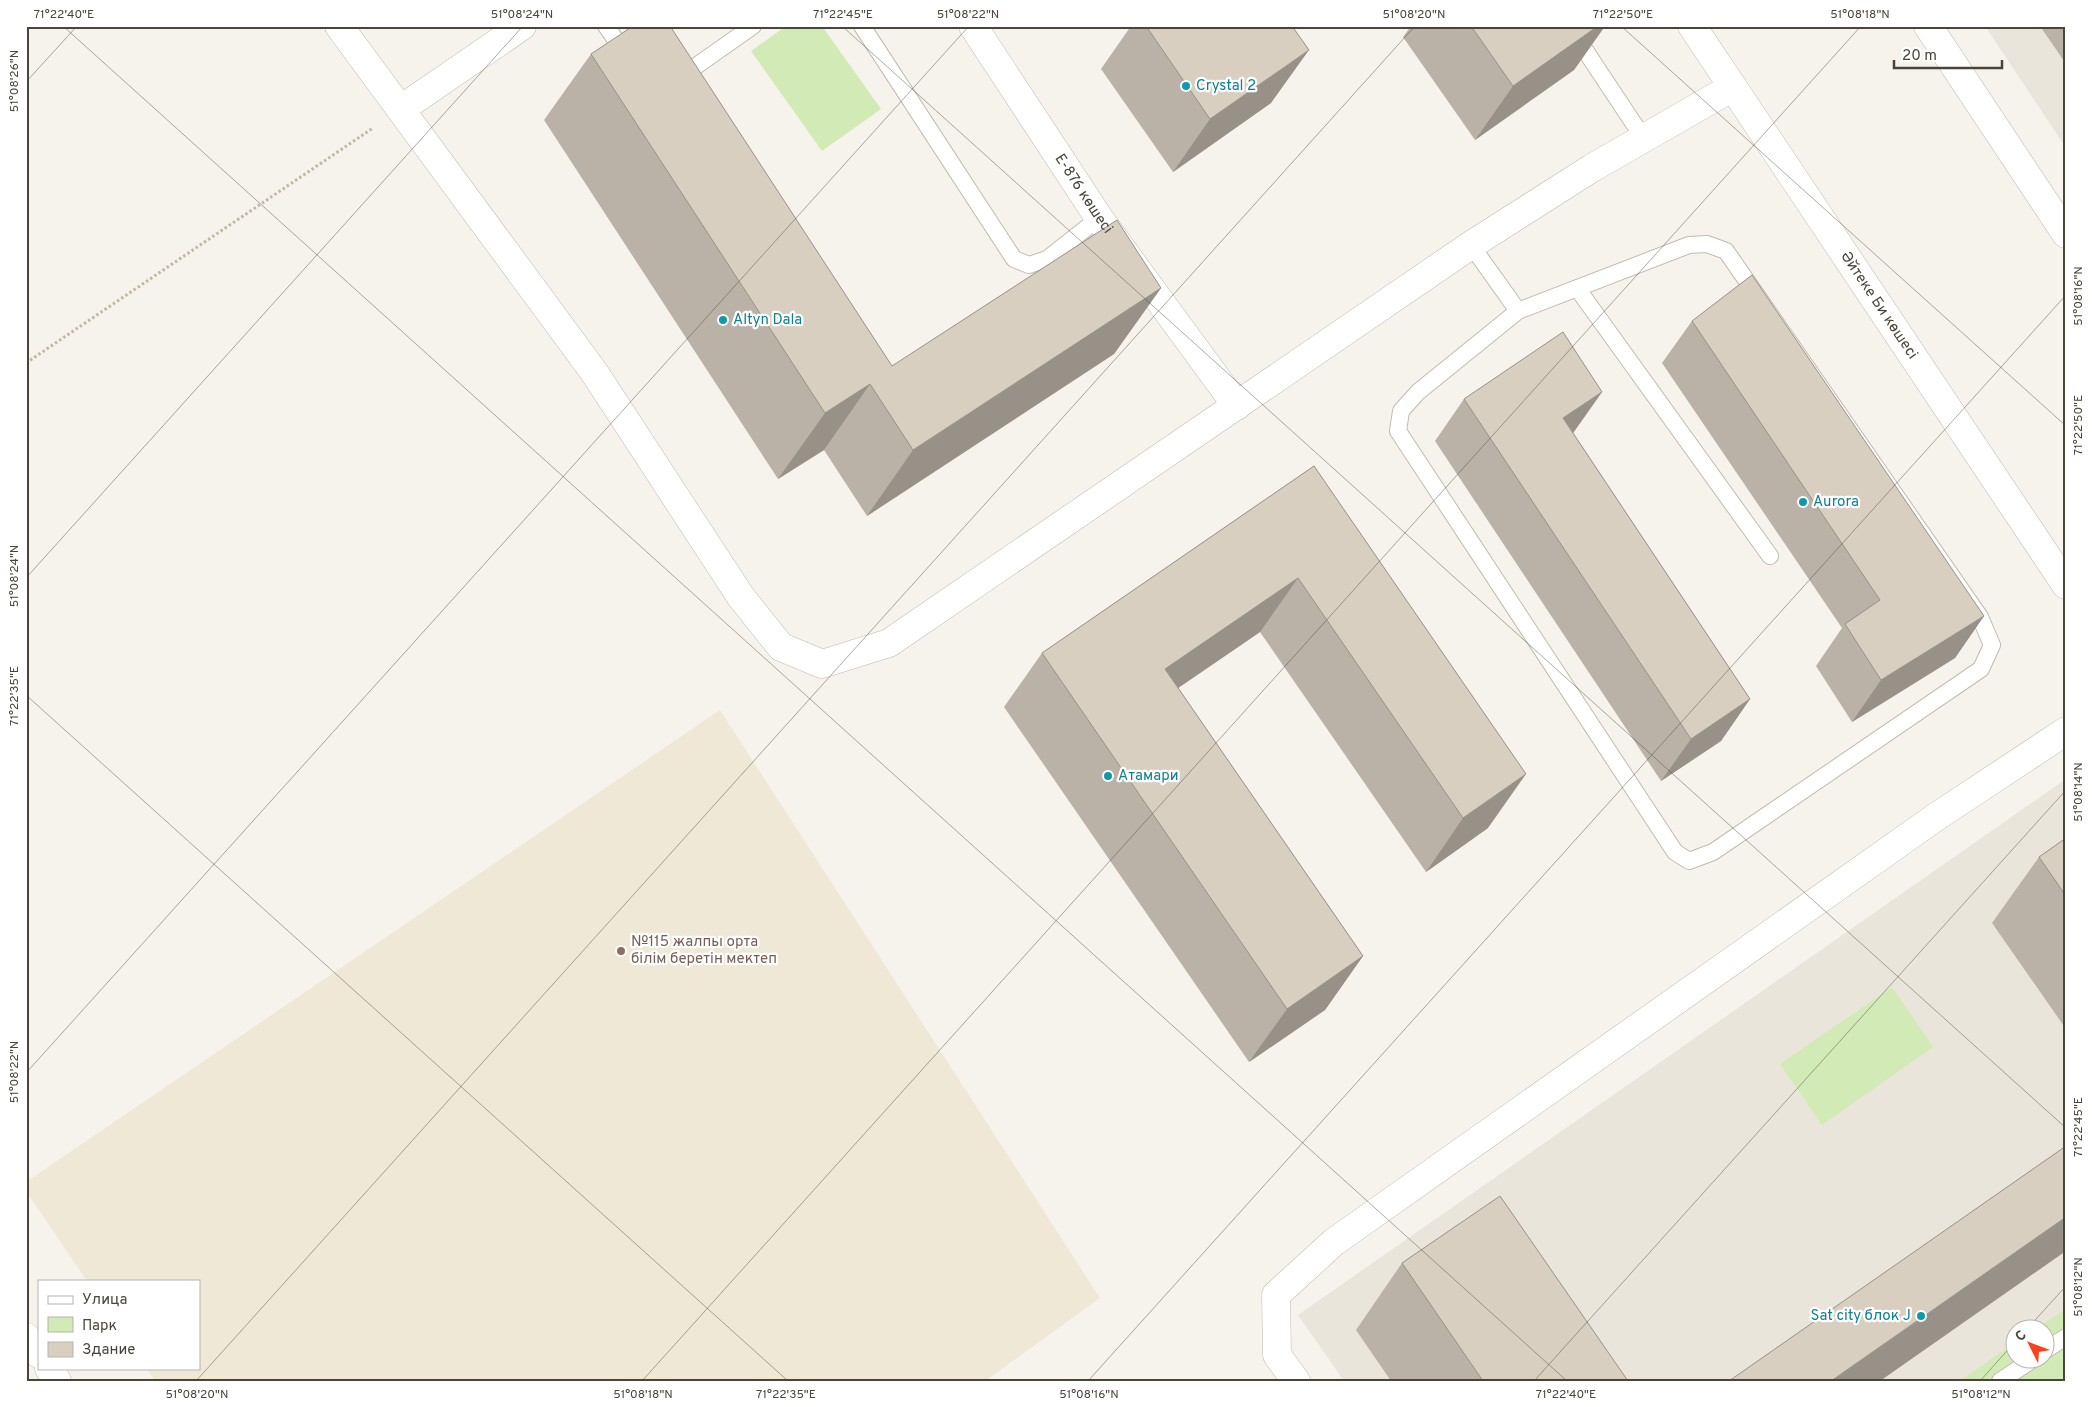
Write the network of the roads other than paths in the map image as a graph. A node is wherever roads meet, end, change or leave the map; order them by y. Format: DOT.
graph roads {
  1 [pos="339,26"];
  2 [pos="522,26"];
  3 [pos="606,26"];
  4 [pos="753,26"];
  5 [pos="862,26"];
  6 [pos="973,26"];
  7 [pos="1569,26"];
  8 [pos="1692,26"];
  9 [pos="1928,26"];
  10 [pos="638,73"];
  11 [pos="669,85"];
  12 [pos="1734,88"];
  13 [pos="400,110"];
  14 [pos="1644,139"];
  15 [pos="1099,218"];
  16 [pos="2066,234"];
  17 [pos="1471,246"];
  18 [pos="1577,288"];
  19 [pos="1518,311"];
  20 [pos="1237,406"];
  21 [pos="1770,556"];
  22 [pos="2066,585"];
  23 [pos="2066,731"];
  24 [pos="26,1337"];
  25 [pos="2066,1337"];
  26 [pos="2054,1345"];
  27 [pos="38,1353"];
  28 [pos="49,1370"];
  29 [pos="2017,1370"];
  30 [pos="57,1381"];
  31 [pos="1296,1381"];
  32 [pos="2000,1381"];
  1 -- 13 [label="street"];
  2 -- 13 [label="street"];
  3 -- 10 [label="lane"];
  4 -- 11 [label="lane"];
  5 -- 15 [label="lane"];
  6 -- 15 [label="street, Е-876 көшесі"];
  7 -- 14 [label="lane"];
  8 -- 12 [label="street, Әйтеке Би көшесі"];
  9 -- 16 [label="street"];
  12 -- 14 [label="street"];
  12 -- 22 [label="street, Әйтеке Би көшесі"];
  13 -- 20 [label="street"];
  14 -- 17 [label="street"];
  15 -- 20 [label="street, Е-876 көшесі"];
  17 -- 19 [label="lane"];
  17 -- 20 [label="street"];
  18 -- 19 [label="lane"];
  18 -- 19 [label="lane"];
  18 -- 21 [label="lane"];
  23 -- 31 [label="street"];
  24 -- 27 [label="street"];
  25 -- 26 [label="lane"];
  28 -- 30 [label="street"];
  29 -- 32 [label="lane"];
}
